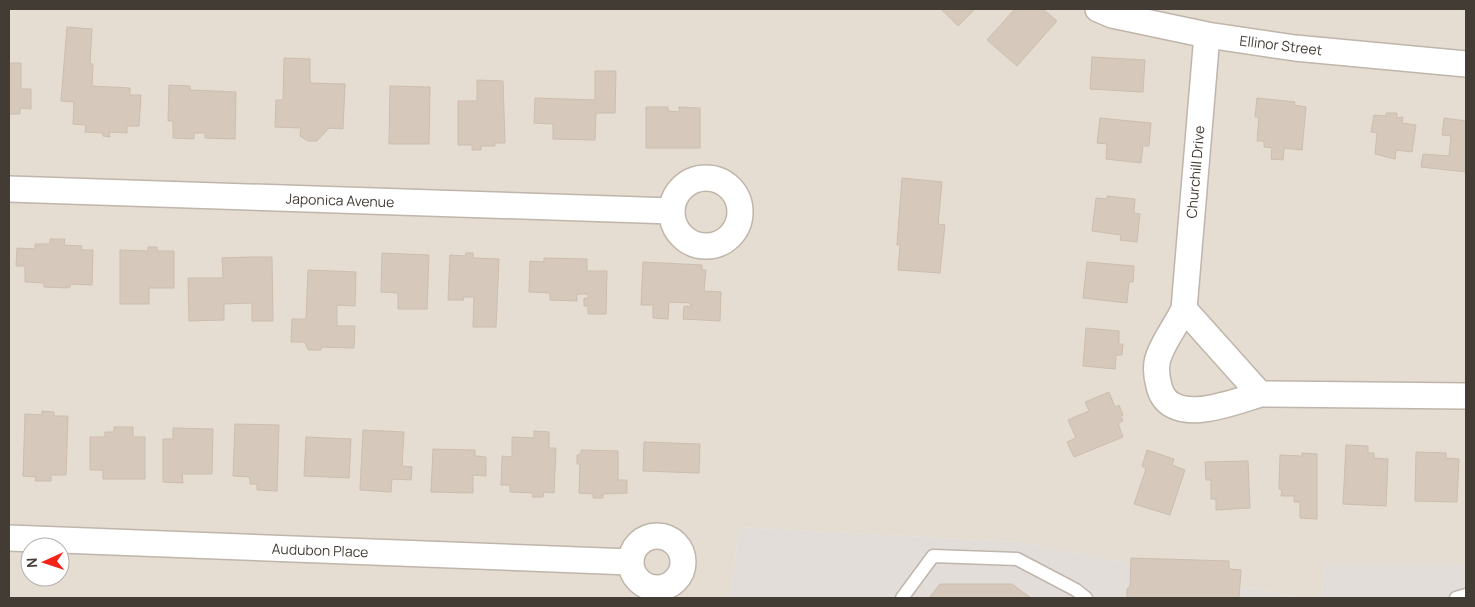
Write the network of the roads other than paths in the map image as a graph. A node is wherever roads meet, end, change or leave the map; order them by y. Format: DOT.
graph roads {
  1 [pos="1098,9"];
  2 [pos="1207,35"];
  3 [pos="1466,64"];
  4 [pos="9,189"];
  5 [pos="672,211"];
  6 [pos="1184,309"];
  7 [pos="1260,394"];
  8 [pos="1466,396"];
  9 [pos="9,538"];
  10 [pos="630,562"];
  11 [pos="1466,595"];
  12 [pos="902,598"];
  13 [pos="1086,598"];
  14 [pos="1456,598"];
  1 -- 2 [label="street, Ellinor Street"];
  2 -- 3 [label="street, Ellinor Street"];
  2 -- 6 [label="street, Churchill Drive"];
  4 -- 5 [label="street, Japonica Avenue"];
  6 -- 7 [label="street"];
  6 -- 7 [label="street, Churchill Drive"];
  7 -- 8 [label="street, Churchill Drive"];
  9 -- 10 [label="street, Audubon Place"];
  11 -- 14 [label="lane"];
  12 -- 13 [label="lane"];
}
